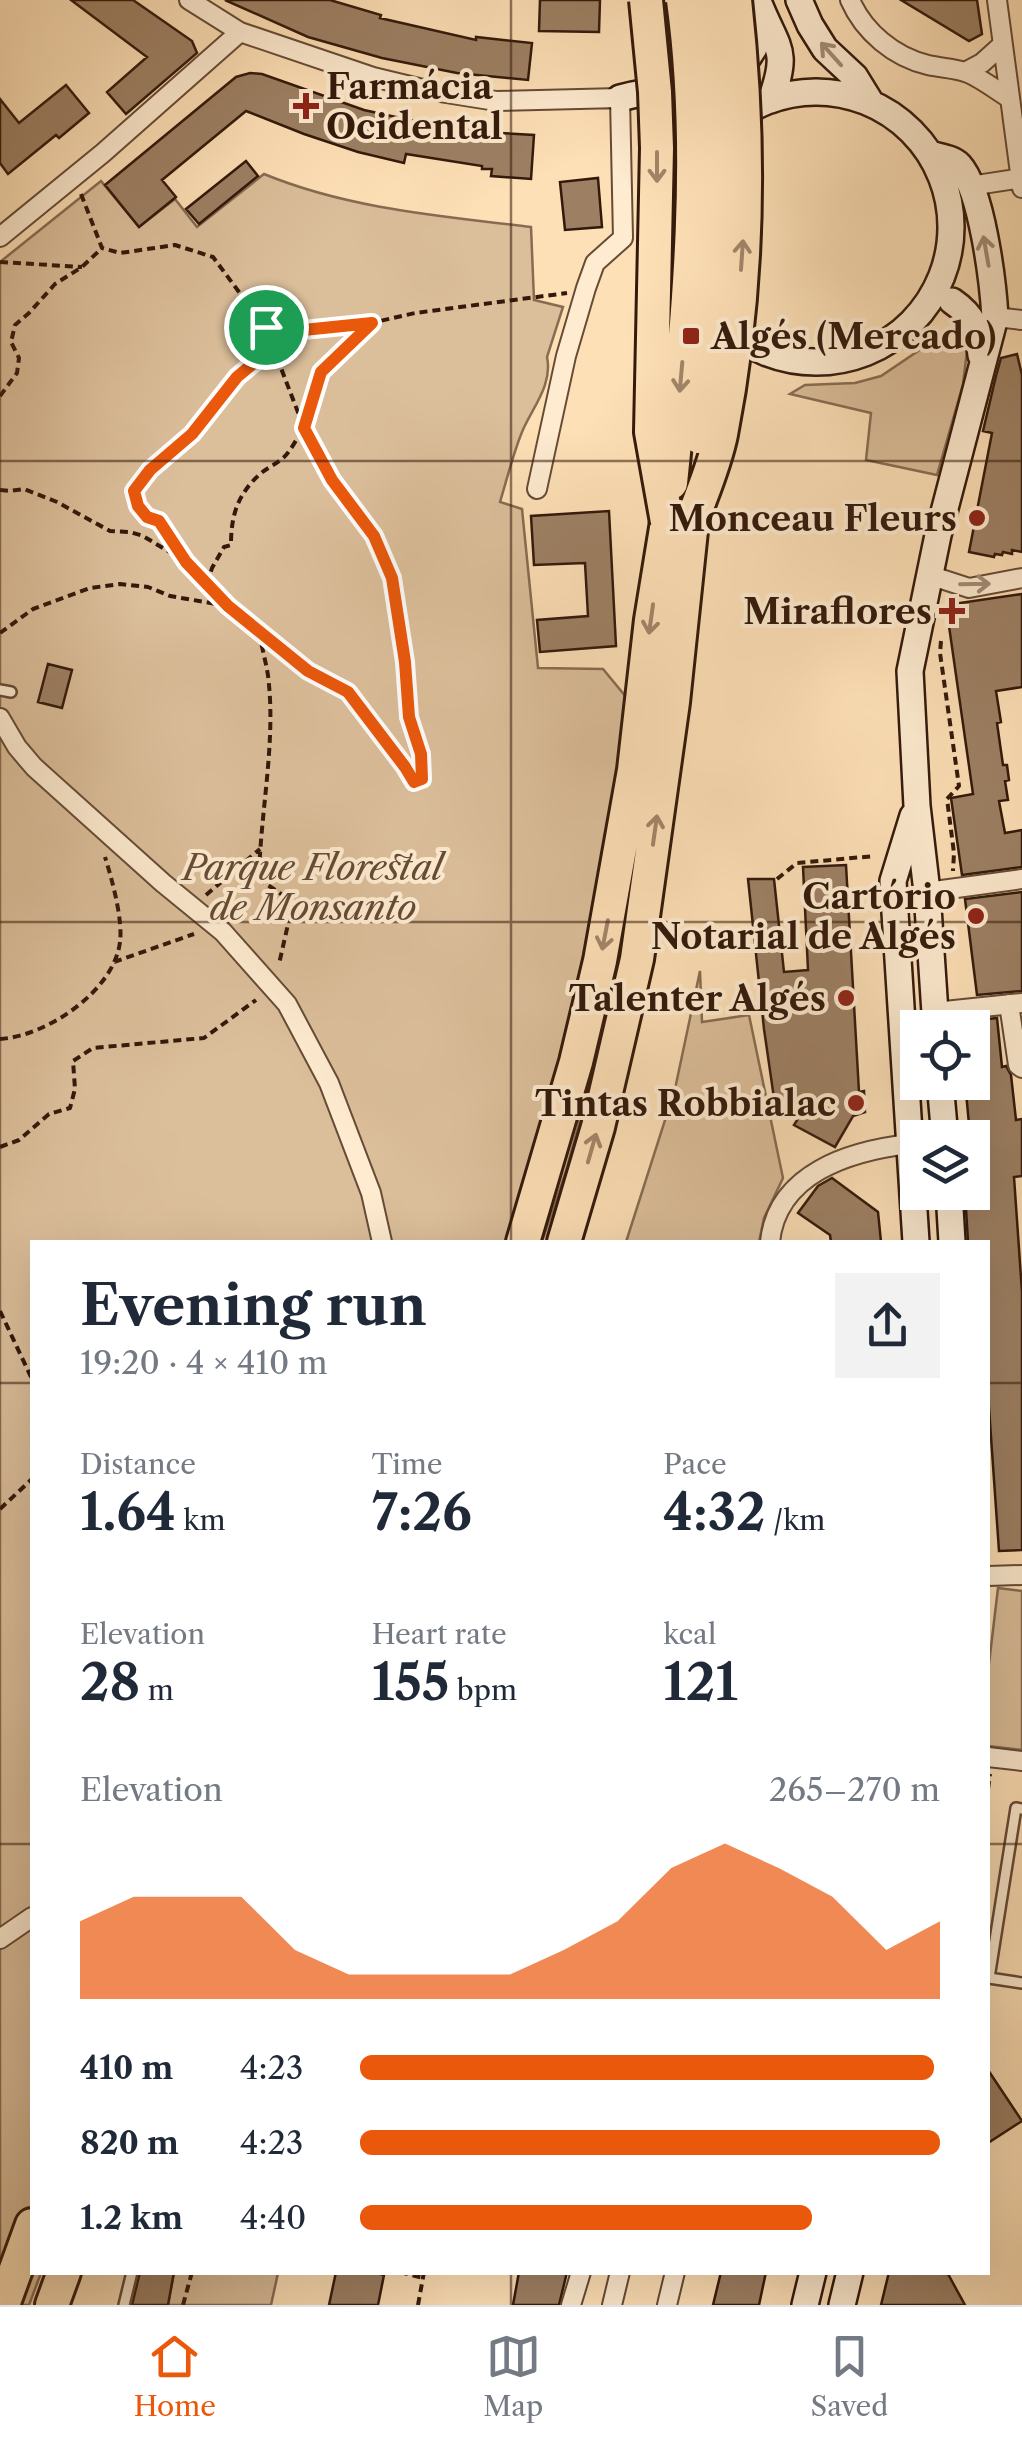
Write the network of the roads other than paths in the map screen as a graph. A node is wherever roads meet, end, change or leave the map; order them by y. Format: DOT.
graph roads {
  1 [pos="190,0"];
  2 [pos="646,0"];
  3 [pos="683,0"];
  4 [pos="707,0"];
  5 [pos="798,0"];
  6 [pos="850,0"];
  7 [pos="996,0"];
  8 [pos="751,3"];
  9 [pos="240,32"];
  10 [pos="1002,45"];
  11 [pos="965,72"];
  12 [pos="701,95"];
  13 [pos="620,98"];
  14 [pos="1009,98"];
  15 [pos="871,103"];
  16 [pos="761,104"];
  17 [pos="930,154"];
  18 [pos="693,171"];
  19 [pos="1021,181"];
  20 [pos="970,186"];
  21 [pos="0,237"];
  22 [pos="952,300"];
  23 [pos="924,309"];
  24 [pos="995,317"];
  25 [pos="1022,320"];
  26 [pos="983,366"];
  27 [pos="537,488"];
  28 [pos="679,522"];
  29 [pos="929,574"];
  30 [pos="1022,578"];
  31 [pos="0,718"];
  32 [pos="917,806"];
  33 [pos="1022,879"];
  34 [pos="940,890"];
  35 [pos="1016,1004"];
  36 [pos="936,1010"];
  37 [pos="986,1010"];
  38 [pos="1022,1068"];
  39 [pos="907,1120"];
  40 [pos="900,1145"];
  41 [pos="914,1210"];
  42 [pos="949,1210"];
  43 [pos="524,1239"];
  44 [pos="382,1240"];
  45 [pos="565,1240"];
  46 [pos="770,1240"];
  47 [pos="916,1240"];
  48 [pos="952,1240"];
  49 [pos="1022,1575"];
  50 [pos="990,1576"];
  51 [pos="990,1757"];
  52 [pos="1022,1761"];
  53 [pos="1022,1808"];
  54 [pos="30,1918"];
  55 [pos="0,1940"];
  56 [pos="1022,1984"];
  57 [pos="30,2231"];
  58 [pos="63,2275"];
  59 [pos="131,2275"];
  60 [pos="580,2275"];
  61 [pos="619,2275"];
  62 [pos="674,2275"];
  63 [pos="812,2275"];
  64 [pos="849,2275"];
  65 [pos="2,2305"];
  66 [pos="52,2305"];
  67 [pos="124,2305"];
  68 [pos="571,2305"];
  69 [pos="612,2305"];
  70 [pos="668,2305"];
  71 [pos="806,2305"];
  72 [pos="842,2305"];
  1 -- 9 [label="street"];
  2 -- 28 [label="highway, one-way, bridge"];
  3 -- 28 [label="highway, one-way, bridge"];
  4 -- 28 [label="highway, bridge"];
  15 -- 5 [label="street, one-way"];
  6 -- 11 [label="street"];
  7 -- 10 [label="street"];
  8 -- 12 [label="street"];
  8 -- 16 [label="street"];
  28 -- 8 [label="highway, one-way, bridge"];
  9 -- 13 [label="street"];
  9 -- 21 [label="street"];
  10 -- 11 [label="street"];
  10 -- 14 [label="street"];
  11 -- 14 [label="street"];
  12 -- 13 [label="street"];
  12 -- 16 [label="street"];
  13 -- 18 [label="street"];
  13 -- 27 [label="street"];
  14 -- 19 [label="street"];
  15 -- 16 [label="street"];
  15 -- 17 [label="street"];
  16 -- 18 [label="street"];
  17 -- 20 [label="street"];
  17 -- 23 [label="street"];
  18 -- 23 [label="street"];
  19 -- 20 [label="street"];
  24 -- 20 [label="street, one-way"];
  22 -- 23 [label="street"];
  22 -- 24 [label="street"];
  22 -- 26 [label="street"];
  24 -- 25 [label="street"];
  24 -- 26 [label="street"];
  26 -- 29 [label="street"];
  28 -- 43 [label="highway, one-way"];
  45 -- 28 [label="highway, one-way"];
  29 -- 30 [label="street, one-way"];
  29 -- 32 [label="street"];
  31 -- 44 [label="street"];
  32 -- 34 [label="street"];
  32 -- 39 [label="street"];
  33 -- 34 [label="street"];
  34 -- 36 [label="street"];
  35 -- 37 [label="street"];
  35 -- 38 [label="street"];
  40 -- 46 [label="street"];
  41 -- 47 [label="street"];
  42 -- 48 [label="street"];
  49 -- 50 [label="street"];
  51 -- 52 [label="street"];
  53 -- 56 [label="lane"];
  54 -- 55 [label="street"];
  57 -- 65 [label="highway"];
  58 -- 66 [label="highway"];
  59 -- 67 [label="lane"];
  60 -- 68 [label="street"];
  61 -- 69 [label="street"];
  62 -- 70 [label="street"];
  63 -- 71 [label="street"];
  64 -- 72 [label="street"];
}
